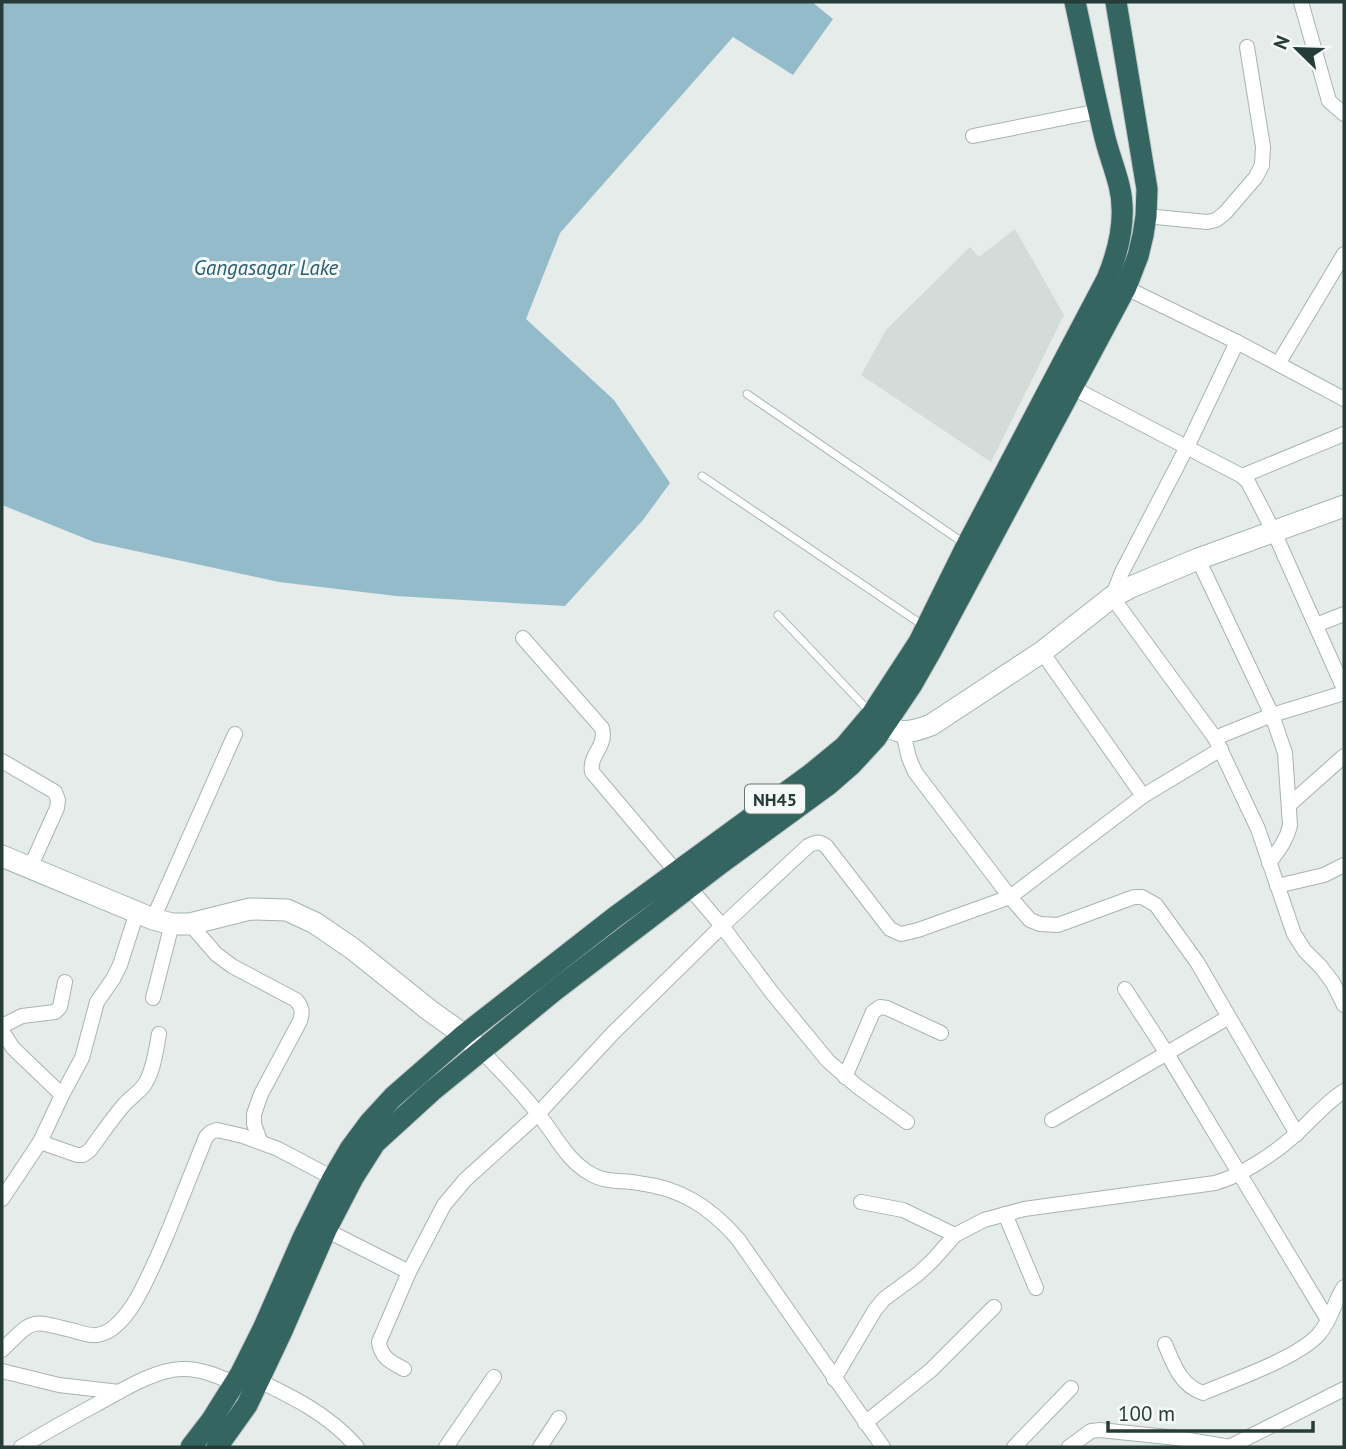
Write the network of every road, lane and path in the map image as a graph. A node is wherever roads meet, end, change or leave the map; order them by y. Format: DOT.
graph roads {
  1 [pos="1301,2"];
  2 [pos="1116,6"];
  3 [pos="1078,8"];
  4 [pos="1247,47"];
  5 [pos="1099,111"];
  6 [pos="1344,114"];
  7 [pos="973,136"];
  8 [pos="1146,216"];
  9 [pos="1344,254"];
  10 [pos="1116,283"];
  11 [pos="1237,342"];
  12 [pos="1278,364"];
  13 [pos="1073,388"];
  14 [pos="747,394"];
  15 [pos="1344,399"];
  16 [pos="1344,433"];
  17 [pos="1187,447"];
  18 [pos="702,475"];
  19 [pos="1242,476"];
  20 [pos="1344,506"];
  21 [pos="1274,532"];
  22 [pos="967,545"];
  23 [pos="1198,559"];
  24 [pos="1112,597"];
  25 [pos="1344,614"];
  26 [pos="778,615"];
  27 [pos="1316,625"];
  28 [pos="926,627"];
  29 [pos="523,638"];
  30 [pos="1042,652"];
  31 [pos="1344,691"];
  32 [pos="1272,715"];
  33 [pos="887,724"];
  34 [pos="234,734"];
  35 [pos="1218,743"];
  36 [pos="1344,756"];
  37 [pos="2,761"];
  38 [pos="1143,796"];
  39 [pos="1289,805"];
  40 [pos="3,859"];
  41 [pos="1269,863"];
  42 [pos="1344,865"];
  43 [pos="30,868"];
  44 [pos="683,880"];
  45 [pos="1277,886"];
  46 [pos="1010,897"];
  47 [pos="163,920"];
  48 [pos="722,926"];
  49 [pos="65,982"];
  50 [pos="1125,989"];
  51 [pos="153,998"];
  52 [pos="1344,1004"];
  53 [pos="1229,1017"];
  54 [pos="2,1028"];
  55 [pos="940,1033"];
  56 [pos="159,1034"];
  57 [pos="464,1035"];
  58 [pos="482,1051"];
  59 [pos="1166,1052"];
  60 [pos="845,1077"];
  61 [pos="1344,1091"];
  62 [pos="62,1095"];
  63 [pos="538,1114"];
  64 [pos="1052,1120"];
  65 [pos="907,1122"];
  66 [pos="1297,1134"];
  67 [pos="260,1141"];
  68 [pos="40,1142"];
  69 [pos="1240,1174"];
  70 [pos="333,1178"];
  71 [pos="2,1199"];
  72 [pos="861,1202"];
  73 [pos="1005,1214"];
  74 [pos="326,1230"];
  75 [pos="955,1235"];
  76 [pos="410,1272"];
  77 [pos="1344,1287"];
  78 [pos="1036,1288"];
  79 [pos="994,1307"];
  80 [pos="1328,1320"];
  81 [pos="1165,1344"];
  82 [pos="2,1350"];
  83 [pos="404,1369"];
  84 [pos="2,1371"];
  85 [pos="494,1377"];
  86 [pos="244,1379"];
  87 [pos="834,1379"];
  88 [pos="1071,1388"];
  89 [pos="1344,1389"];
  90 [pos="119,1392"];
  91 [pos="559,1418"];
  92 [pos="865,1423"];
  93 [pos="21,1447"];
  94 [pos="191,1447"];
  95 [pos="217,1447"];
  96 [pos="357,1447"];
  97 [pos="446,1447"];
  98 [pos="540,1447"];
  99 [pos="883,1447"];
  100 [pos="1014,1447"];
  101 [pos="1069,1447"];
  102 [pos="1229,1447"];
  1 -- 6 [label="street"];
  2 -- 8 [label="highway, NH45"];
  3 -- 5 [label="highway, NH45"];
  4 -- 8 [label="street"];
  5 -- 7 [label="street"];
  5 -- 10 [label="highway, NH45"];
  8 -- 10 [label="highway, NH45"];
  9 -- 12 [label="street"];
  10 -- 11 [label="street"];
  10 -- 13 [label="highway, NH45"];
  10 -- 22 [label="highway, NH45"];
  11 -- 12 [label="street"];
  11 -- 17 [label="street"];
  12 -- 15 [label="street"];
  13 -- 17 [label="street"];
  13 -- 33 [label="highway, NH45"];
  14 -- 22 [label="lane"];
  16 -- 19 [label="street"];
  17 -- 19 [label="street"];
  17 -- 24 [label="street"];
  18 -- 28 [label="lane"];
  19 -- 21 [label="street"];
  20 -- 21 [label="street"];
  21 -- 23 [label="street"];
  21 -- 27 [label="street"];
  22 -- 28 [label="highway, NH45"];
  23 -- 24 [label="street"];
  23 -- 32 [label="street"];
  24 -- 30 [label="street"];
  24 -- 35 [label="street"];
  25 -- 27 [label="street"];
  26 -- 33 [label="lane"];
  27 -- 31 [label="street"];
  28 -- 33 [label="highway, NH45"];
  29 -- 44 [label="street"];
  30 -- 33 [label="street"];
  30 -- 38 [label="street"];
  31 -- 32 [label="street"];
  32 -- 35 [label="street"];
  32 -- 39 [label="street"];
  33 -- 44 [label="highway, NH45"];
  33 -- 46 [label="street"];
  34 -- 47 [label="street"];
  35 -- 38 [label="street"];
  35 -- 41 [label="street"];
  36 -- 39 [label="street"];
  37 -- 43 [label="street"];
  38 -- 46 [label="street"];
  39 -- 41 [label="street"];
  40 -- 43 [label="street"];
  41 -- 45 [label="street"];
  42 -- 45 [label="street"];
  43 -- 47 [label="street"];
  44 -- 48 [label="street"];
  44 -- 57 [label="highway, NH45"];
  44 -- 58 [label="highway, NH45"];
  45 -- 52 [label="street"];
  46 -- 48 [label="street"];
  46 -- 53 [label="street"];
  47 -- 51 [label="street"];
  47 -- 57 [label="street"];
  47 -- 62 [label="street"];
  47 -- 67 [label="street"];
  48 -- 60 [label="street"];
  48 -- 63 [label="street"];
  49 -- 54 [label="street"];
  50 -- 59 [label="street"];
  53 -- 59 [label="street"];
  53 -- 66 [label="street"];
  54 -- 62 [label="street"];
  55 -- 60 [label="street"];
  56 -- 68 [label="street"];
  57 -- 58 [label="street"];
  57 -- 70 [label="highway, NH45"];
  58 -- 63 [label="street"];
  58 -- 74 [label="highway, NH45"];
  59 -- 64 [label="street"];
  59 -- 69 [label="street"];
  60 -- 65 [label="street"];
  61 -- 66 [label="street"];
  62 -- 68 [label="street"];
  63 -- 76 [label="street"];
  63 -- 87 [label="street"];
  66 -- 69 [label="street"];
  67 -- 70 [label="street"];
  67 -- 82 [label="street"];
  68 -- 71 [label="street"];
  69 -- 73 [label="street"];
  69 -- 80 [label="street"];
  70 -- 86 [label="highway, NH45"];
  72 -- 75 [label="street"];
  73 -- 75 [label="street"];
  73 -- 78 [label="street"];
  74 -- 76 [label="street"];
  74 -- 86 [label="highway, NH45"];
  75 -- 87 [label="street"];
  76 -- 83 [label="street"];
  77 -- 80 [label="street"];
  79 -- 92 [label="street"];
  80 -- 81 [label="street"];
  84 -- 90 [label="street"];
  85 -- 97 [label="street"];
  86 -- 90 [label="street"];
  86 -- 94 [label="highway, NH45"];
  86 -- 95 [label="highway, NH45"];
  86 -- 96 [label="street"];
  87 -- 92 [label="street"];
  88 -- 100 [label="street"];
  89 -- 102 [label="street"];
  90 -- 93 [label="street"];
  91 -- 98 [label="street"];
  92 -- 99 [label="street"];
  101 -- 102 [label="street"];
}
